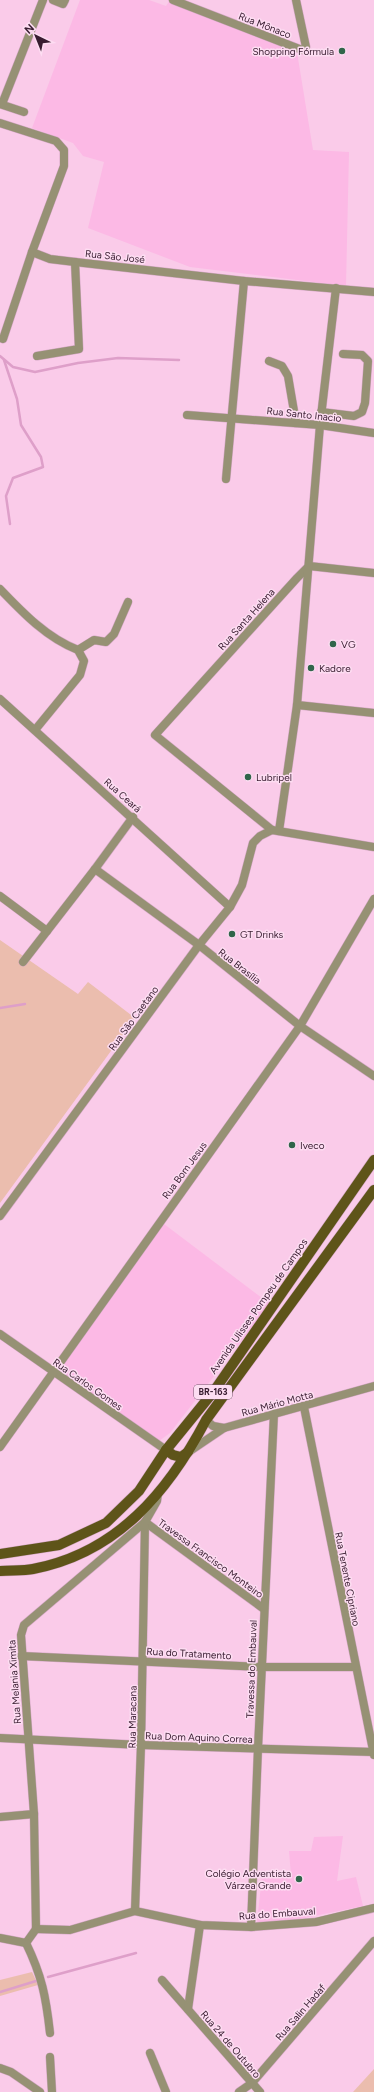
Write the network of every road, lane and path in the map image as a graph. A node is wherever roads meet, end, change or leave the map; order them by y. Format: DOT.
graph roads {
  1 [pos="43,0"];
  2 [pos="53,0"];
  3 [pos="65,0"];
  4 [pos="173,0"];
  5 [pos="296,0"];
  6 [pos="1,104"];
  7 [pos="24,112"];
  8 [pos="0,123"];
  9 [pos="32,252"];
  10 [pos="75,262"];
  11 [pos="244,280"];
  12 [pos="336,288"];
  13 [pos="374,292"];
  14 [pos="3,339"];
  15 [pos="343,354"];
  16 [pos="37,356"];
  17 [pos="269,361"];
  18 [pos="321,412"];
  19 [pos="187,415"];
  20 [pos="231,418"];
  21 [pos="296,423"];
  22 [pos="320,425"];
  23 [pos="374,433"];
  24 [pos="226,478"];
  25 [pos="310,566"];
  26 [pos="374,573"];
  27 [pos="0,589"];
  28 [pos="128,602"];
  29 [pos="78,650"];
  30 [pos="0,699"];
  31 [pos="297,704"];
  32 [pos="374,713"];
  33 [pos="35,730"];
  34 [pos="133,817"];
  35 [pos="275,830"];
  36 [pos="374,847"];
  37 [pos="95,869"];
  38 [pos="0,896"];
  39 [pos="374,899"];
  40 [pos="230,907"];
  41 [pos="47,931"];
  42 [pos="199,945"];
  43 [pos="23,962"];
  44 [pos="300,1026"];
  45 [pos="374,1076"];
  46 [pos="374,1160"];
  47 [pos="374,1192"];
  48 [pos="0,1216"];
  49 [pos="0,1334"];
  50 [pos="52,1371"];
  51 [pos="374,1386"];
  52 [pos="304,1406"];
  53 [pos="274,1413"];
  54 [pos="206,1420"];
  55 [pos="224,1428"];
  56 [pos="0,1447"];
  57 [pos="166,1450"];
  58 [pos="190,1451"];
  59 [pos="158,1493"];
  60 [pos="146,1522"];
  61 [pos="0,1554"];
  62 [pos="0,1570"];
  63 [pos="264,1609"];
  64 [pos="21,1656"];
  65 [pos="143,1660"];
  66 [pos="262,1667"];
  67 [pos="355,1667"];
  68 [pos="0,1738"];
  69 [pos="29,1739"];
  70 [pos="141,1745"];
  71 [pos="258,1748"];
  72 [pos="374,1753"];
  73 [pos="34,1814"];
  74 [pos="0,1817"];
  75 [pos="374,1908"];
  76 [pos="135,1911"];
  77 [pos="200,1925"];
  78 [pos="251,1927"];
  79 [pos="36,1929"];
  80 [pos="0,1938"];
  81 [pos="374,1941"];
  82 [pos="26,1943"];
  83 [pos="162,1980"];
  84 [pos="188,2008"];
  85 [pos="50,2033"];
  86 [pos="150,2053"];
  87 [pos="50,2057"];
  88 [pos="0,2068"];
  89 [pos="252,2083"];
  90 [pos="40,2092"];
  91 [pos="52,2092"];
  92 [pos="166,2092"];
  93 [pos="239,2092"];
  94 [pos="260,2092"];
  1 -- 6 [label="street"];
  2 -- 3 [label="street"];
  4 -- 5 [label="street, Rua Mônaco"];
  6 -- 7 [label="street"];
  8 -- 9 [label="street"];
  9 -- 10 [label="street, Rua São José"];
  9 -- 14 [label="street"];
  10 -- 11 [label="street, Rua São José"];
  10 -- 16 [label="street"];
  11 -- 12 [label="street, Rua São José"];
  11 -- 20 [label="street"];
  12 -- 13 [label="street, Rua São José"];
  12 -- 18 [label="street"];
  15 -- 18 [label="street"];
  17 -- 21 [label="street"];
  18 -- 22 [label="street"];
  19 -- 20 [label="street, Rua Santo Inacio"];
  20 -- 21 [label="street, Rua Santo Inacio"];
  20 -- 24 [label="street"];
  21 -- 22 [label="street, Rua Santo Inacio"];
  22 -- 23 [label="street, Rua Santo Inacio"];
  22 -- 25 [label="street"];
  25 -- 26 [label="street"];
  25 -- 31 [label="street"];
  25 -- 35 [label="street, Rua Santa Helena"];
  27 -- 29 [label="street"];
  28 -- 29 [label="street"];
  29 -- 33 [label="street"];
  30 -- 33 [label="street, Rua Ceará"];
  31 -- 32 [label="street"];
  31 -- 35 [label="street"];
  33 -- 34 [label="street, Rua Ceará"];
  34 -- 37 [label="street"];
  34 -- 40 [label="street, Rua Ceará"];
  35 -- 36 [label="street"];
  35 -- 40 [label="street, Rua São Caetano"];
  37 -- 41 [label="street"];
  37 -- 42 [label="street, Rua Brasília"];
  38 -- 41 [label="street"];
  39 -- 44 [label="street, Rua Bom Jesus"];
  40 -- 42 [label="street, Rua São Caetano"];
  41 -- 43 [label="street"];
  42 -- 44 [label="street, Rua Brasília"];
  42 -- 48 [label="street, Rua São Caetano"];
  44 -- 45 [label="street, Rua Brasília"];
  44 -- 50 [label="street, Rua Bom Jesus"];
  46 -- 57 [label="main road, Avenida Ulisses Pompeu de Campos / BR-163"];
  47 -- 54 [label="main road, BR-163"];
  49 -- 50 [label="street, Rua Carlos Gomes"];
  50 -- 56 [label="street, Rua Bom Jesus"];
  50 -- 57 [label="street, Rua Carlos Gomes"];
  51 -- 52 [label="street, Rua Mário Motta"];
  52 -- 53 [label="street, Rua Mário Motta"];
  52 -- 67 [label="street, Rua Tenente Cipriano"];
  53 -- 55 [label="street, Rua Mário Motta"];
  53 -- 63 [label="street, Travessa do Embauval"];
  54 -- 55 [label="street"];
  54 -- 58 [label="main road, BR-163"];
  55 -- 58 [label="street, Rua Mário Motta"];
  57 -- 58 [label="main road"];
  57 -- 61 [label="main road, Avenida Ulisses Pompeu de Campos / BR-163"];
  58 -- 59 [label="main road, BR-163"];
  59 -- 60 [label="street, Rua Melania Ximita"];
  59 -- 62 [label="main road, BR-163"];
  60 -- 63 [label="street, Travessa Francisco Monteiro"];
  60 -- 64 [label="street, Rua Melania Ximita"];
  60 -- 65 [label="street, Rua Maracana"];
  63 -- 66 [label="street, Travessa do Embauval"];
  64 -- 65 [label="street, Rua do Tratamento"];
  64 -- 69 [label="street, Rua Melania Ximita"];
  65 -- 66 [label="street, Rua do Tratamento"];
  65 -- 70 [label="street, Rua Maracana"];
  66 -- 67 [label="street, Rua do Tratamento"];
  66 -- 71 [label="street, Travessa do Embauval"];
  67 -- 72 [label="street, Rua Tenente Cipriano"];
  68 -- 69 [label="street, Rua Dom Aquino Correa"];
  69 -- 70 [label="street, Rua Dom Aquino Correa"];
  69 -- 73 [label="street, Rua Melania Ximita"];
  70 -- 71 [label="street, Rua Dom Aquino Correa"];
  70 -- 76 [label="street, Rua Maracana"];
  71 -- 72 [label="street, Rua Dom Aquino Correa"];
  71 -- 78 [label="street, Travessa do Embauval"];
  73 -- 74 [label="street"];
  73 -- 79 [label="street, Rua Melania Ximita"];
  75 -- 78 [label="street, Rua do Embauval"];
  76 -- 77 [label="street, Rua do Embauval"];
  76 -- 79 [label="street, Rua do Embauval"];
  77 -- 78 [label="street, Rua do Embauval"];
  77 -- 84 [label="street, Rua 24 de Outubro"];
  79 -- 82 [label="street"];
  80 -- 82 [label="street"];
  81 -- 89 [label="street, Rua Salin Hadaf"];
  82 -- 85 [label="street"];
  83 -- 84 [label="street, Rua 24 de Outubro"];
  84 -- 89 [label="street, Rua 24 de Outubro"];
  86 -- 92 [label="street"];
  87 -- 91 [label="street"];
  88 -- 90 [label="street"];
  89 -- 93 [label="street, Rua Salin Hadaf"];
  89 -- 94 [label="street, Rua 24 de Outubro"];
}
